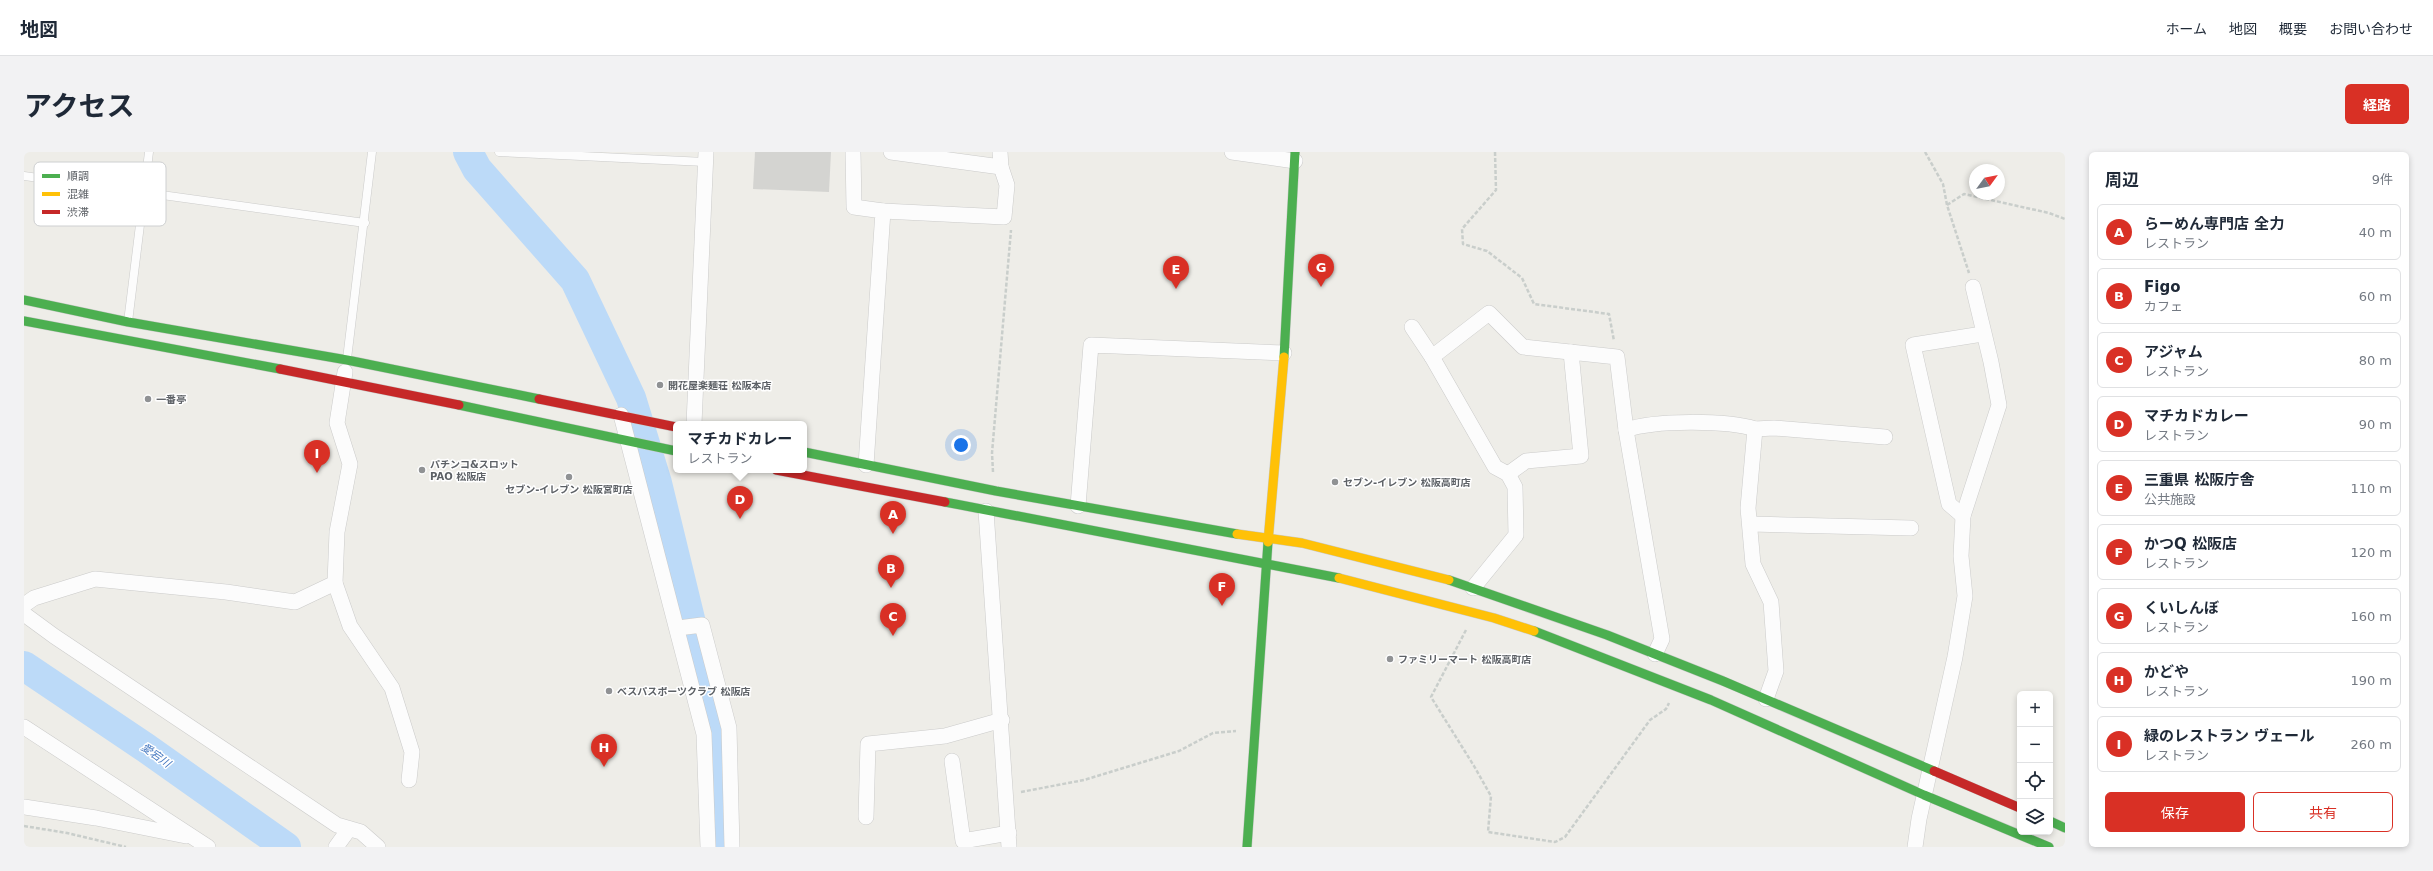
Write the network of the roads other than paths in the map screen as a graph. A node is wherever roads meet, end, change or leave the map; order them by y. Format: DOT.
graph roads {
  1 [pos="149,152"];
  2 [pos="372,152"];
  3 [pos="499,152"];
  4 [pos="853,152"];
  5 [pos="891,152"];
  6 [pos="1000,152"];
  7 [pos="1232,152"];
  8 [pos="706,157"];
  9 [pos="1295,157"];
  10 [pos="148,162"];
  11 [pos="1001,167"];
  12 [pos="24,176"];
  13 [pos="34,177"];
  14 [pos="166,195"];
  15 [pos="882,211"];
  16 [pos="365,222"];
  17 [pos="141,226"];
  18 [pos="1973,288"];
  19 [pos="24,300"];
  20 [pos="24,321"];
  21 [pos="128,322"];
  22 [pos="1412,327"];
  23 [pos="1976,335"];
  24 [pos="1571,352"];
  25 [pos="1284,354"];
  26 [pos="1432,357"];
  27 [pos="347,360"];
  28 [pos="343,381"];
  29 [pos="624,416"];
  30 [pos="694,421"];
  31 [pos="673,426"];
  32 [pos="1755,429"];
  33 [pos="1626,430"];
  34 [pos="1885,437"];
  35 [pos="632,442"];
  36 [pos="673,450"];
  37 [pos="807,453"];
  38 [pos="866,465"];
  39 [pos="791,473"];
  40 [pos="1508,474"];
  41 [pos="1078,506"];
  42 [pos="986,511"];
  43 [pos="1963,516"];
  44 [pos="1751,524"];
  45 [pos="1911,528"];
  46 [pos="1268,539"];
  47 [pos="1266,565"];
  48 [pos="335,583"];
  49 [pos="1473,588"];
  50 [pos="24,605"];
  51 [pos="24,614"];
  52 [pos="678,628"];
  53 [pos="1655,654"];
  54 [pos="719,694"];
  55 [pos="1766,699"];
  56 [pos="696,700"];
  57 [pos="1002,720"];
  58 [pos="24,727"];
  59 [pos="952,761"];
  60 [pos="1929,769"];
  61 [pos="409,780"];
  62 [pos="731,782"];
  63 [pos="708,784"];
  64 [pos="1924,795"];
  65 [pos="24,807"];
  66 [pos="2017,807"];
  67 [pos="866,817"];
  68 [pos="2053,822"];
  69 [pos="2065,828"];
  70 [pos="349,829"];
  71 [pos="195,838"];
  72 [pos="1009,840"];
  73 [pos="208,847"];
  74 [pos="336,847"];
  75 [pos="378,847"];
  76 [pos="708,847"];
  77 [pos="732,847"];
  78 [pos="1247,847"];
  79 [pos="1915,847"];
  80 [pos="2050,847"];
  1 -- 10 [label="lane"];
  2 -- 16 [label="lane"];
  3 -- 8 [label="lane"];
  4 -- 15 [label="street"];
  5 -- 11 [label="street"];
  6 -- 11 [label="street"];
  7 -- 9 [label="street"];
  8 -- 30 [label="street"];
  9 -- 25 [label="street"];
  11 -- 15 [label="street"];
  12 -- 13 [label="lane"];
  14 -- 16 [label="lane"];
  15 -- 38 [label="street"];
  16 -- 27 [label="lane"];
  17 -- 21 [label="lane"];
  18 -- 43 [label="street"];
  19 -- 21 [label="street"];
  20 -- 28 [label="street"];
  21 -- 27 [label="street"];
  22 -- 26 [label="street"];
  23 -- 43 [label="street"];
  24 -- 26 [label="street"];
  24 -- 33 [label="street"];
  24 -- 40 [label="street"];
  25 -- 41 [label="street"];
  25 -- 46 [label="street"];
  26 -- 40 [label="street"];
  27 -- 28 [label="street"];
  27 -- 29 [label="street"];
  28 -- 35 [label="street"];
  28 -- 48 [label="street"];
  29 -- 31 [label="street"];
  29 -- 35 [label="street"];
  32 -- 33 [label="street"];
  32 -- 34 [label="street"];
  32 -- 44 [label="street"];
  33 -- 53 [label="street"];
  35 -- 36 [label="street"];
  35 -- 52 [label="street"];
  37 -- 38 [label="street"];
  38 -- 41 [label="street"];
  39 -- 42 [label="street"];
  40 -- 49 [label="street"];
  41 -- 46 [label="street"];
  42 -- 47 [label="street"];
  42 -- 57 [label="street"];
  43 -- 60 [label="street"];
  44 -- 45 [label="street"];
  44 -- 55 [label="street"];
  46 -- 47 [label="street"];
  46 -- 49 [label="street"];
  47 -- 64 [label="street"];
  47 -- 78 [label="street"];
  48 -- 50 [label="street"];
  48 -- 61 [label="street"];
  49 -- 53 [label="street"];
  51 -- 70 [label="street"];
  52 -- 54 [label="street"];
  52 -- 56 [label="street"];
  53 -- 55 [label="street"];
  54 -- 56 [label="street"];
  54 -- 62 [label="street"];
  55 -- 60 [label="street"];
  56 -- 63 [label="street"];
  57 -- 67 [label="street"];
  57 -- 72 [label="street"];
  58 -- 71 [label="street"];
  59 -- 72 [label="street"];
  60 -- 64 [label="street"];
  60 -- 66 [label="street"];
  62 -- 63 [label="street"];
  62 -- 77 [label="street"];
  63 -- 76 [label="street"];
  64 -- 79 [label="street"];
  64 -- 80 [label="street"];
  65 -- 71 [label="street"];
  68 -- 69 [label="street"];
  70 -- 74 [label="street"];
  70 -- 75 [label="street"];
  71 -- 73 [label="street"];
}
